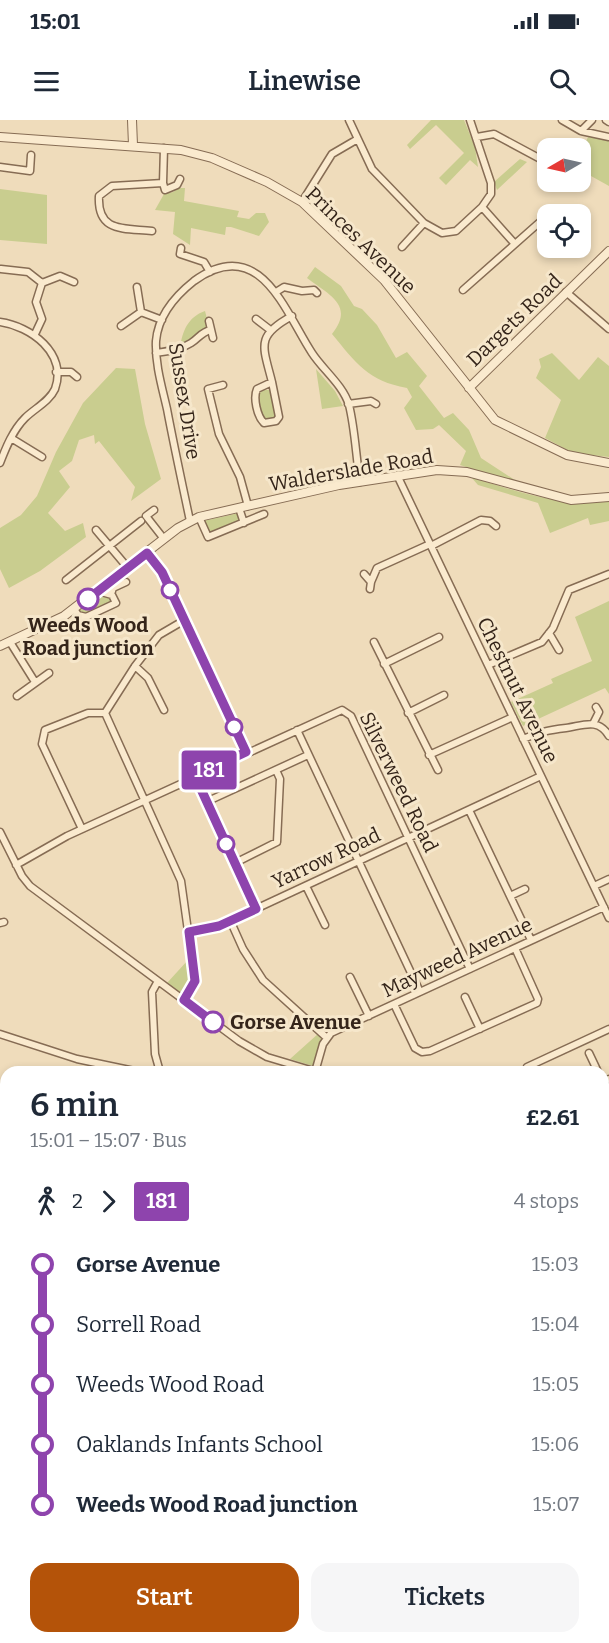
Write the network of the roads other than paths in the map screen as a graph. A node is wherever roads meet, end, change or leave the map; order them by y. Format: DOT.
graph roads {
  1 [pos="132,120"];
  2 [pos="349,120"];
  3 [pos="470,120"];
  4 [pos="562,120"];
  5 [pos="592,120"];
  6 [pos="581,131"];
  7 [pos="0,137"];
  8 [pos="477,137"];
  9 [pos="609,137"];
  10 [pos="357,140"];
  11 [pos="133,145"];
  12 [pos="164,148"];
  13 [pos="31,155"];
  14 [pos="537,158"];
  15 [pos="0,167"];
  16 [pos="180,179"];
  17 [pos="163,183"];
  18 [pos="302,202"];
  19 [pos="482,207"];
  20 [pos="424,223"];
  21 [pos="537,225"];
  22 [pos="152,231"];
  23 [pos="515,244"];
  24 [pos="402,247"];
  25 [pos="181,248"];
  26 [pos="609,251"];
  27 [pos="1,269"];
  28 [pos="210,272"];
  29 [pos="74,282"];
  30 [pos="42,283"];
  31 [pos="137,287"];
  32 [pos="463,290"];
  33 [pos="276,292"];
  34 [pos="566,292"];
  35 [pos="318,293"];
  36 [pos="141,312"];
  37 [pos="292,316"];
  38 [pos="256,319"];
  39 [pos="162,320"];
  40 [pos="209,321"];
  41 [pos="0,322"];
  42 [pos="121,326"];
  43 [pos="609,328"];
  44 [pos="269,329"];
  45 [pos="211,330"];
  46 [pos="35,334"];
  47 [pos="213,338"];
  48 [pos="156,352"];
  49 [pos="56,372"];
  50 [pos="77,377"];
  51 [pos="272,382"];
  52 [pos="223,385"];
  53 [pos="469,387"];
  54 [pos="348,404"];
  55 [pos="376,404"];
  56 [pos="11,438"];
  57 [pos="42,458"];
  58 [pos="0,463"];
  59 [pos="609,463"];
  60 [pos="397,475"];
  61 [pos="360,482"];
  62 [pos="609,497"];
  63 [pos="248,506"];
  64 [pos="238,508"];
  65 [pos="154,510"];
  66 [pos="264,514"];
  67 [pos="199,518"];
  68 [pos="141,521"];
  69 [pos="190,521"];
  70 [pos="244,523"];
  71 [pos="496,526"];
  72 [pos="96,530"];
  73 [pos="164,539"];
  74 [pos="430,545"];
  75 [pos="110,546"];
  76 [pos="147,553"];
  77 [pos="128,568"];
  78 [pos="364,574"];
  79 [pos="609,574"];
  80 [pos="66,580"];
  81 [pos="126,582"];
  82 [pos="98,591"];
  83 [pos="111,594"];
  84 [pos="74,609"];
  85 [pos="183,621"];
  86 [pos="549,633"];
  87 [pos="439,637"];
  88 [pos="10,642"];
  89 [pos="374,642"];
  90 [pos="0,646"];
  91 [pos="560,650"];
  92 [pos="384,664"];
  93 [pos="488,665"];
  94 [pos="135,666"];
  95 [pos="50,673"];
  96 [pos="35,682"];
  97 [pos="444,695"];
  98 [pos="17,696"];
  99 [pos="596,707"];
  100 [pos="164,710"];
  101 [pos="105,712"];
  102 [pos="408,713"];
  103 [pos="513,717"];
  104 [pos="594,724"];
  105 [pos="297,730"];
  106 [pos="609,736"];
  107 [pos="524,739"];
  108 [pos="246,752"];
  109 [pos="308,755"];
  110 [pos="429,755"];
  111 [pos="276,770"];
  112 [pos="438,770"];
  113 [pos="195,776"];
  114 [pos="541,776"];
  115 [pos="144,800"];
  116 [pos="206,801"];
  117 [pos="469,810"];
  118 [pos="82,829"];
  119 [pos="0,832"];
  120 [pos="408,838"];
  121 [pos="357,861"];
  122 [pos="235,863"];
  123 [pos="16,865"];
  124 [pos="609,879"];
  125 [pos="306,886"];
  126 [pos="594,886"];
  127 [pos="525,889"];
  128 [pos="510,896"];
  129 [pos="604,907"];
  130 [pos="256,909"];
  131 [pos="609,918"];
  132 [pos="230,920"];
  133 [pos="325,925"];
  134 [pos="189,932"];
  135 [pos="531,940"];
  136 [pos="515,948"];
  137 [pos="470,969"];
  138 [pos="350,977"];
  139 [pos="158,981"];
  140 [pos="420,992"];
  141 [pos="465,997"];
  142 [pos="184,1000"];
  143 [pos="394,1004"];
  144 [pos="369,1016"];
  145 [pos="480,1029"];
  146 [pos="609,1029"];
  147 [pos="0,1034"];
  148 [pos="327,1038"];
  149 [pos="589,1053"];
  150 [pos="110,1066"];
  151 [pos="157,1066"];
  152 [pos="299,1066"];
  153 [pos="318,1066"];
  154 [pos="529,1066"];
  155 [pos="595,1066"];
  1 -- 11 [label="street"];
  2 -- 10 [label="street"];
  3 -- 8 [label="street"];
  4 -- 6 [label="street"];
  5 -- 6 [label="street"];
  6 -- 9 [label="street"];
  7 -- 11 [label="street, Princes Avenue"];
  8 -- 14 [label="street"];
  8 -- 19 [label="street"];
  10 -- 18 [label="street"];
  10 -- 20 [label="street"];
  11 -- 12 [label="street, Princes Avenue"];
  12 -- 17 [label="street"];
  12 -- 18 [label="street, Princes Avenue"];
  13 -- 15 [label="street"];
  16 -- 17 [label="street"];
  17 -- 22 [label="street"];
  18 -- 53 [label="street, Princes Avenue"];
  19 -- 20 [label="street"];
  19 -- 23 [label="street"];
  20 -- 24 [label="street"];
  21 -- 23 [label="street"];
  23 -- 32 [label="street"];
  25 -- 28 [label="street"];
  26 -- 34 [label="street, Dargets Road"];
  27 -- 30 [label="street"];
  28 -- 33 [label="street"];
  28 -- 39 [label="street, Sussex Drive"];
  29 -- 30 [label="street"];
  30 -- 46 [label="street"];
  31 -- 36 [label="street"];
  33 -- 35 [label="street"];
  33 -- 37 [label="street"];
  34 -- 43 [label="street"];
  34 -- 53 [label="street, Dargets Road"];
  36 -- 39 [label="street"];
  36 -- 42 [label="street"];
  37 -- 44 [label="street"];
  37 -- 54 [label="street"];
  38 -- 44 [label="street"];
  39 -- 48 [label="street, Sussex Drive"];
  40 -- 45 [label="street"];
  41 -- 46 [label="street"];
  44 -- 51 [label="street"];
  45 -- 47 [label="street"];
  45 -- 48 [label="street"];
  46 -- 49 [label="street"];
  48 -- 69 [label="street, Sussex Drive"];
  49 -- 50 [label="street"];
  49 -- 56 [label="street"];
  51 -- 51 [label="street"];
  52 -- 63 [label="street"];
  53 -- 59 [label="street, Princes Avenue"];
  54 -- 55 [label="street"];
  54 -- 61 [label="street"];
  56 -- 57 [label="street"];
  56 -- 58 [label="street"];
  60 -- 61 [label="street, Walderslade Road"];
  60 -- 62 [label="street, Walderslade Road"];
  60 -- 74 [label="street, Chestnut Avenue"];
  61 -- 63 [label="street, Walderslade Road"];
  63 -- 64 [label="street, Walderslade Road"];
  64 -- 67 [label="street, Walderslade Road"];
  64 -- 70 [label="street"];
  65 -- 73 [label="street"];
  66 -- 70 [label="street, Walderslade Road"];
  67 -- 69 [label="street, Walderslade Road"];
  67 -- 70 [label="street, Walderslade Road"];
  68 -- 75 [label="street"];
  69 -- 73 [label="street, Walderslade Road"];
  71 -- 74 [label="street"];
  72 -- 75 [label="street"];
  73 -- 76 [label="street, Walderslade Road"];
  74 -- 78 [label="street"];
  74 -- 93 [label="street, Chestnut Avenue"];
  75 -- 77 [label="street"];
  75 -- 80 [label="street"];
  76 -- 77 [label="street, Walderslade Road"];
  76 -- 85 [label="street"];
  77 -- 82 [label="street, Walderslade Road"];
  79 -- 86 [label="street"];
  81 -- 83 [label="street"];
  82 -- 83 [label="street"];
  82 -- 84 [label="street, Walderslade Road"];
  83 -- 84 [label="street"];
  84 -- 88 [label="street, Walderslade Road"];
  85 -- 94 [label="street"];
  85 -- 108 [label="street"];
  86 -- 91 [label="street"];
  86 -- 93 [label="street"];
  87 -- 92 [label="street"];
  88 -- 90 [label="street, Walderslade Road"];
  88 -- 96 [label="street"];
  89 -- 92 [label="street"];
  92 -- 102 [label="street"];
  93 -- 103 [label="street, Chestnut Avenue"];
  94 -- 100 [label="street"];
  94 -- 101 [label="street"];
  95 -- 96 [label="street"];
  96 -- 98 [label="street"];
  97 -- 102 [label="street"];
  99 -- 104 [label="street"];
  101 -- 115 [label="street"];
  101 -- 118 [label="street"];
  102 -- 110 [label="street"];
  103 -- 107 [label="street, Chestnut Avenue"];
  103 -- 110 [label="street"];
  104 -- 106 [label="street"];
  104 -- 107 [label="street"];
  105 -- 108 [label="street, Silverweed Road"];
  105 -- 109 [label="street"];
  105 -- 120 [label="street, Silverweed Road"];
  107 -- 114 [label="street, Chestnut Avenue"];
  108 -- 113 [label="street, Silverweed Road"];
  109 -- 111 [label="street"];
  109 -- 121 [label="street"];
  110 -- 112 [label="street"];
  111 -- 116 [label="street"];
  111 -- 122 [label="street"];
  113 -- 115 [label="street, Silverweed Road"];
  113 -- 116 [label="street"];
  114 -- 117 [label="street, Yarrow Road"];
  114 -- 126 [label="street, Chestnut Avenue"];
  115 -- 118 [label="street, Silverweed Road"];
  115 -- 134 [label="street"];
  116 -- 122 [label="street"];
  117 -- 120 [label="street, Yarrow Road"];
  117 -- 128 [label="street"];
  118 -- 123 [label="street, Silverweed Road"];
  119 -- 123 [label="street"];
  120 -- 121 [label="street, Yarrow Road"];
  120 -- 137 [label="street, Silverweed Road"];
  121 -- 125 [label="street, Yarrow Road"];
  121 -- 140 [label="street"];
  122 -- 130 [label="street"];
  123 -- 139 [label="street"];
  124 -- 126 [label="street"];
  125 -- 130 [label="street, Yarrow Road"];
  125 -- 133 [label="street"];
  126 -- 129 [label="street, Chestnut Avenue"];
  127 -- 128 [label="street"];
  128 -- 135 [label="street"];
  129 -- 131 [label="street, Chestnut Avenue"];
  129 -- 135 [label="street, Mayweed Avenue"];
  130 -- 132 [label="street, Yarrow Road"];
  132 -- 134 [label="street, Yarrow Road"];
  132 -- 148 [label="street"];
  134 -- 142 [label="street"];
  135 -- 136 [label="street, Mayweed Avenue"];
  136 -- 137 [label="street, Mayweed Avenue"];
  136 -- 145 [label="street"];
  137 -- 140 [label="street, Mayweed Avenue"];
  138 -- 144 [label="street"];
  139 -- 142 [label="street"];
  139 -- 151 [label="street"];
  140 -- 143 [label="street, Mayweed Avenue"];
  141 -- 145 [label="street"];
  142 -- 152 [label="street"];
  143 -- 144 [label="street, Mayweed Avenue"];
  143 -- 145 [label="street"];
  144 -- 148 [label="street, Mayweed Avenue"];
  146 -- 154 [label="street"];
  147 -- 150 [label="street"];
  148 -- 153 [label="street"];
  149 -- 155 [label="street"];
}
